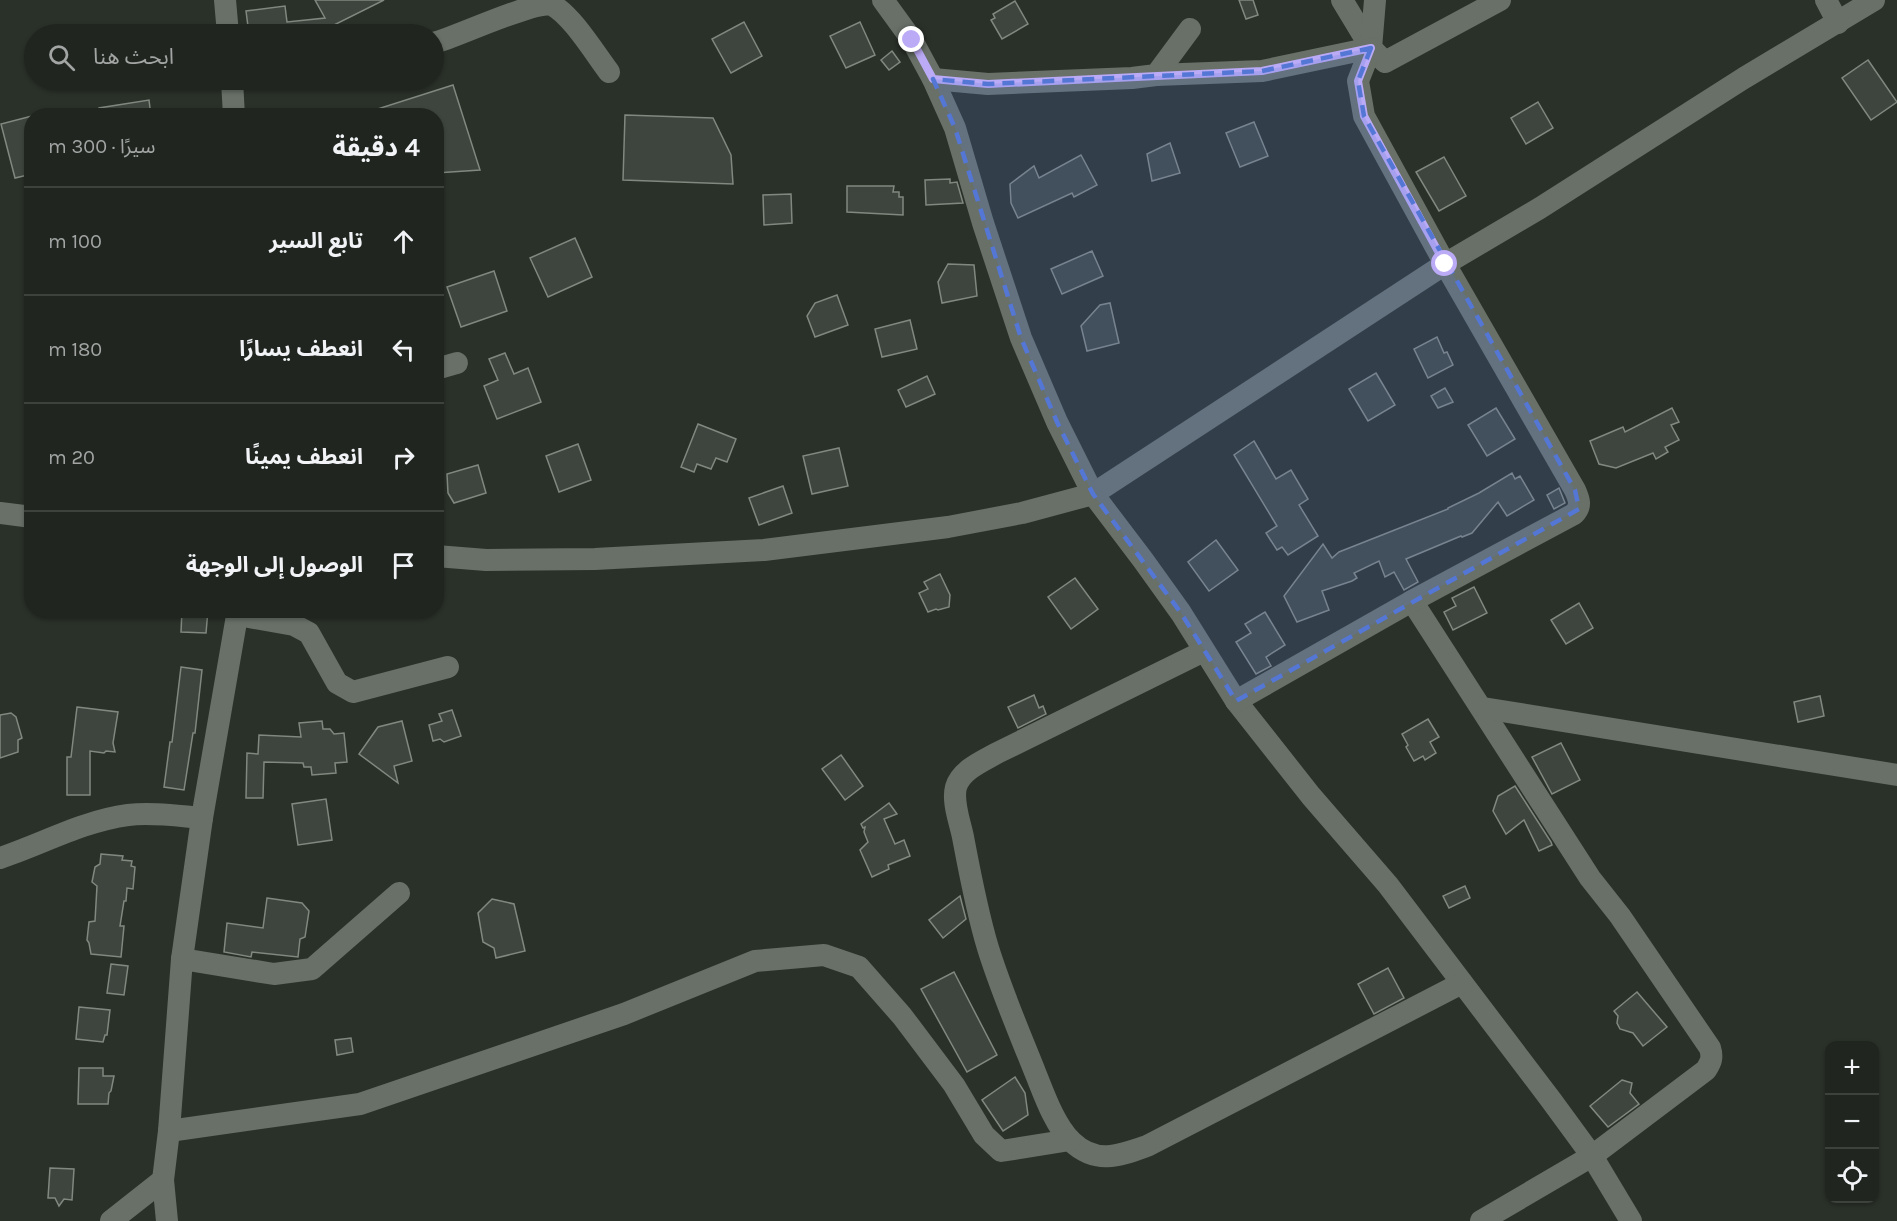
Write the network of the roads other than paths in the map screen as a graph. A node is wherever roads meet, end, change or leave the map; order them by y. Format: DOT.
graph roads {
  1 [pos="225,0"];
  2 [pos="884,0"];
  3 [pos="1342,0"];
  4 [pos="1374,0"];
  5 [pos="1500,0"];
  6 [pos="1826,0"];
  7 [pos="1874,0"];
  8 [pos="1838,23"];
  9 [pos="227,24"];
  10 [pos="1190,29"];
  11 [pos="444,40"];
  12 [pos="1371,48"];
  13 [pos="609,72"];
  14 [pos="1156,75"];
  15 [pos="933,79"];
  16 [pos="233,90"];
  17 [pos="234,108"];
  18 [pos="1445,264"];
  19 [pos="1093,494"];
  20 [pos="0,513"];
  21 [pos="24,516"];
  22 [pos="444,557"];
  23 [pos="1412,601"];
  24 [pos="237,618"];
  25 [pos="261,618"];
  26 [pos="1204,651"];
  27 [pos="448,668"];
  28 [pos="1236,701"];
  29 [pos="1482,708"];
  30 [pos="1897,775"];
  31 [pos="202,818"];
  32 [pos="0,858"];
  33 [pos="399,893"];
  34 [pos="182,959"];
  35 [pos="1462,983"];
  36 [pos="169,1131"];
  37 [pos="1070,1140"];
  38 [pos="1592,1156"];
  39 [pos="163,1180"];
  40 [pos="111,1221"];
  41 [pos="166,1221"];
  42 [pos="1481,1221"];
  43 [pos="1631,1221"];
  1 -- 9 [label="street"];
  2 -- 15 [label="street"];
  3 -- 12 [label="street"];
  4 -- 12 [label="street"];
  5 -- 12 [label="street"];
  6 -- 8 [label="street"];
  7 -- 8 [label="street"];
  8 -- 18 [label="street"];
  10 -- 14 [label="street"];
  11 -- 13 [label="street"];
  12 -- 14 [label="street"];
  12 -- 18 [label="street"];
  14 -- 15 [label="street"];
  15 -- 19 [label="street"];
  16 -- 17 [label="street"];
  18 -- 19 [label="street"];
  18 -- 23 [label="street"];
  19 -- 22 [label="street"];
  19 -- 26 [label="street"];
  20 -- 21 [label="street"];
  23 -- 28 [label="street"];
  23 -- 29 [label="street"];
  24 -- 31 [label="street"];
  25 -- 27 [label="street"];
  26 -- 28 [label="street"];
  26 -- 37 [label="street"];
  28 -- 35 [label="street"];
  29 -- 30 [label="street"];
  29 -- 38 [label="street"];
  31 -- 32 [label="street"];
  31 -- 34 [label="street"];
  33 -- 34 [label="street"];
  34 -- 36 [label="street"];
  35 -- 37 [label="street"];
  35 -- 38 [label="street"];
  36 -- 37 [label="street"];
  36 -- 39 [label="street"];
  38 -- 42 [label="street"];
  38 -- 43 [label="street"];
  39 -- 40 [label="street"];
  39 -- 41 [label="street"];
}
